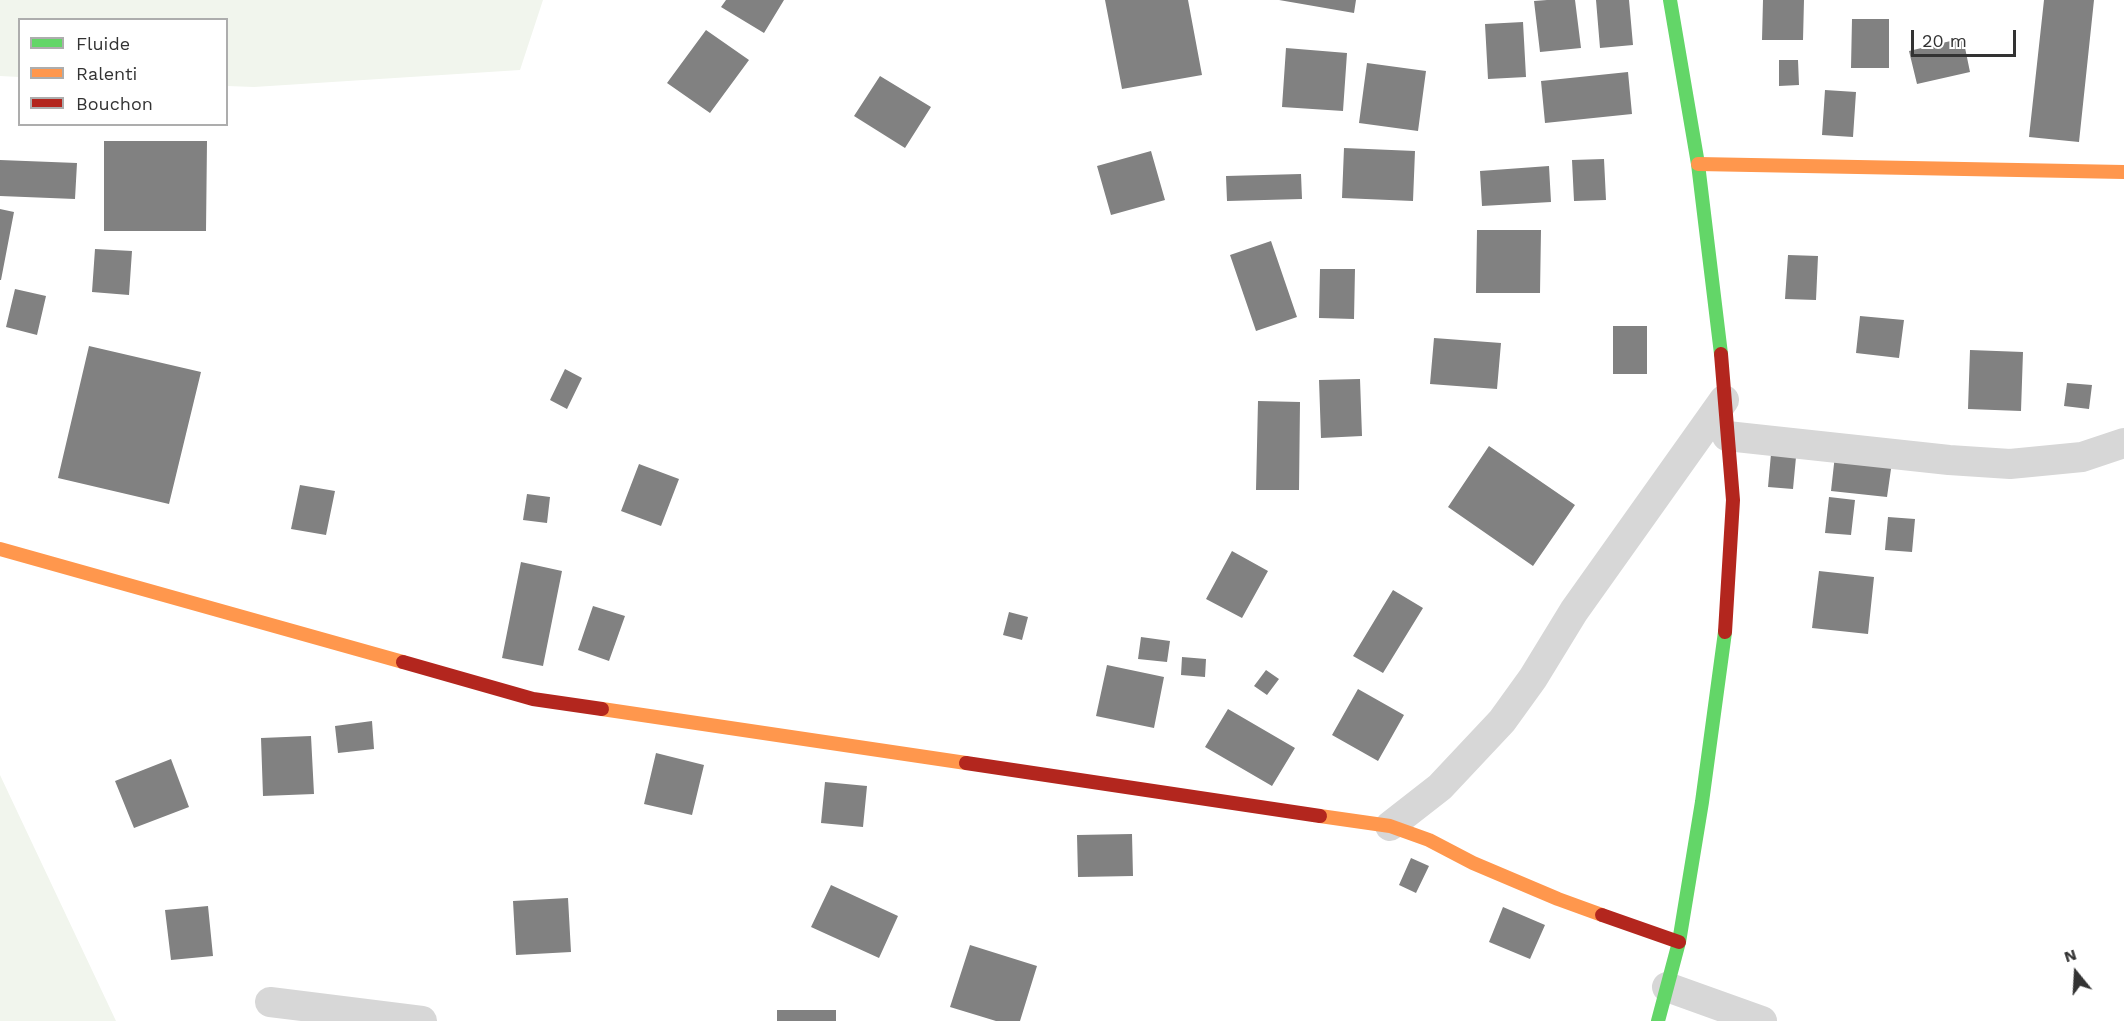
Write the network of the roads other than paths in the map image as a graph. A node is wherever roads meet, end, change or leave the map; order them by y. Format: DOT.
graph roads {
  1 [pos="1670,0"];
  2 [pos="1698,164"];
  3 [pos="2124,172"];
  4 [pos="1724,400"];
  5 [pos="1727,436"];
  6 [pos="2124,443"];
  7 [pos="0,549"];
  8 [pos="1390,826"];
  9 [pos="1679,942"];
  10 [pos="1667,987"];
  11 [pos="270,1002"];
  12 [pos="422,1021"];
  13 [pos="1658,1021"];
  14 [pos="1762,1021"];
  1 -- 2 [label="street"];
  2 -- 3 [label="street"];
  2 -- 4 [label="street"];
  4 -- 5 [label="street"];
  4 -- 8 [label="street"];
  5 -- 6 [label="street"];
  5 -- 9 [label="street"];
  7 -- 8 [label="street"];
  8 -- 9 [label="street"];
  9 -- 10 [label="street"];
  10 -- 13 [label="street"];
  10 -- 14 [label="street"];
  11 -- 12 [label="street"];
}
